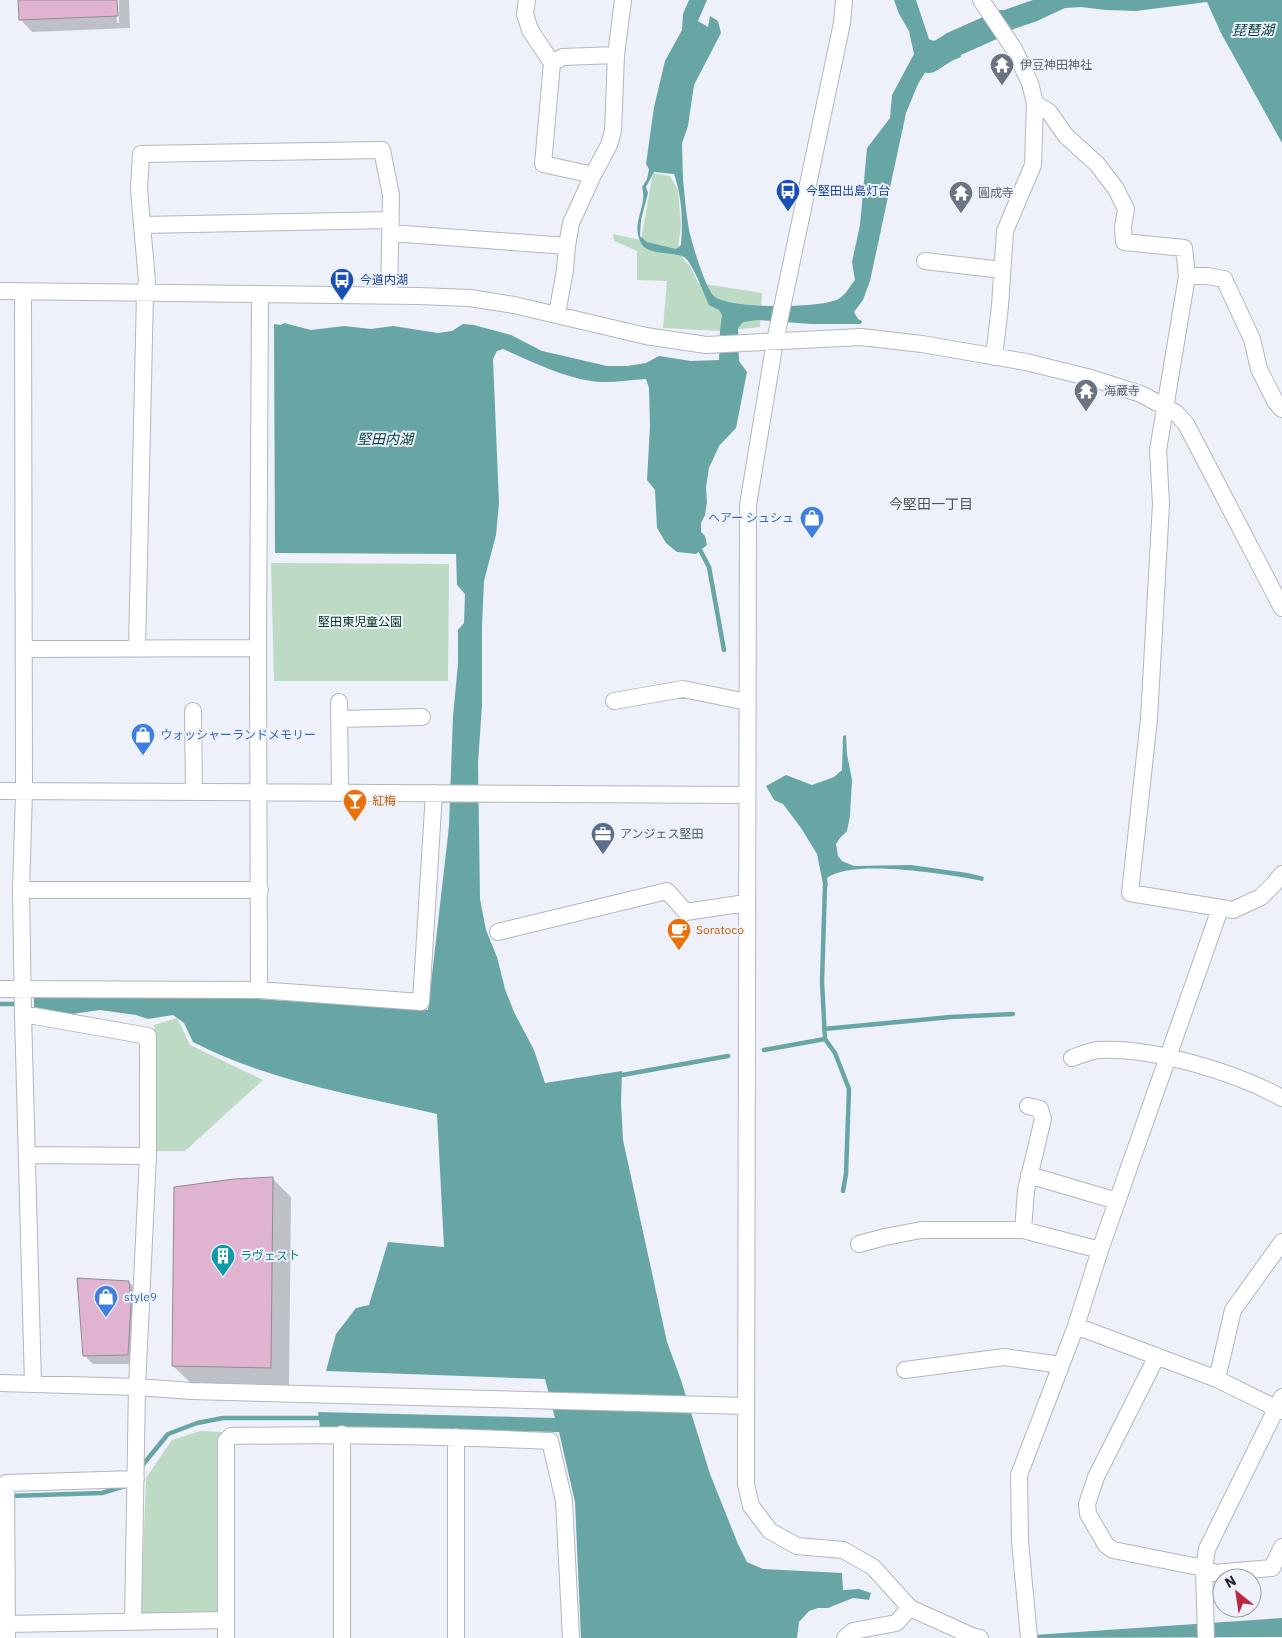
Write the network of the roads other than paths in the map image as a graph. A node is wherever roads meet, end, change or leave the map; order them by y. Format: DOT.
graph roads {
  1 [pos="527,0"];
  2 [pos="623,0"];
  3 [pos="844,0"];
  4 [pos="981,0"];
  5 [pos="616,55"];
  6 [pos="552,63"];
  7 [pos="1035,103"];
  8 [pos="592,176"];
  9 [pos="142,225"];
  10 [pos="391,227"];
  11 [pos="567,246"];
  12 [pos="925,261"];
  13 [pos="1002,270"];
  14 [pos="1187,276"];
  15 [pos="0,291"];
  16 [pos="23,292"];
  17 [pos="145,293"];
  18 [pos="260,294"];
  19 [pos="389,296"];
  20 [pos="557,314"];
  21 [pos="776,333"];
  22 [pos="994,357"];
  23 [pos="1166,407"];
  24 [pos="1282,409"];
  25 [pos="1282,608"];
  26 [pos="24,648"];
  27 [pos="137,648"];
  28 [pos="258,648"];
  29 [pos="614,701"];
  30 [pos="747,702"];
  31 [pos="193,711"];
  32 [pos="422,717"];
  33 [pos="0,791"];
  34 [pos="24,792"];
  35 [pos="194,792"];
  36 [pos="259,793"];
  37 [pos="340,793"];
  38 [pos="441,793"];
  39 [pos="746,795"];
  40 [pos="1282,874"];
  41 [pos="21,890"];
  42 [pos="260,890"];
  43 [pos="746,903"];
  44 [pos="1220,909"];
  45 [pos="498,932"];
  46 [pos="0,989"];
  47 [pos="22,989"];
  48 [pos="260,990"];
  49 [pos="23,1014"];
  50 [pos="1168,1057"];
  51 [pos="1072,1058"];
  52 [pos="1282,1098"];
  53 [pos="1028,1106"];
  54 [pos="27,1156"];
  55 [pos="148,1156"];
  56 [pos="1029,1175"];
  57 [pos="1117,1201"];
  58 [pos="1023,1230"];
  59 [pos="1282,1242"];
  60 [pos="859,1244"];
  61 [pos="1100,1250"];
  62 [pos="1076,1326"];
  63 [pos="1157,1356"];
  64 [pos="1061,1365"];
  65 [pos="905,1370"];
  66 [pos="1217,1379"];
  67 [pos="0,1383"];
  68 [pos="33,1384"];
  69 [pos="137,1387"];
  70 [pos="1280,1405"];
  71 [pos="746,1406"];
  72 [pos="342,1434"];
  73 [pos="456,1437"];
  74 [pos="136,1479"];
  75 [pos="1282,1548"];
  76 [pos="1204,1568"];
  77 [pos="910,1608"];
  78 [pos="226,1620"];
  79 [pos="133,1622"];
  80 [pos="7,1631"];
  81 [pos="974,1637"];
  82 [pos="226,1638"];
  83 [pos="342,1638"];
  84 [pos="456,1638"];
  85 [pos="571,1638"];
  86 [pos="845,1638"];
  87 [pos="1029,1638"];
  88 [pos="1206,1638"];
  1 -- 6 [label="street"];
  2 -- 5 [label="street"];
  3 -- 21 [label="street"];
  4 -- 7 [label="street"];
  5 -- 6 [label="street"];
  5 -- 8 [label="street"];
  6 -- 8 [label="street"];
  7 -- 13 [label="street"];
  7 -- 14 [label="street"];
  8 -- 11 [label="street"];
  9 -- 10 [label="street"];
  9 -- 10 [label="street"];
  9 -- 17 [label="street"];
  10 -- 11 [label="street"];
  10 -- 19 [label="street"];
  11 -- 20 [label="street"];
  12 -- 13 [label="street"];
  13 -- 22 [label="street"];
  14 -- 23 [label="street"];
  14 -- 24 [label="street"];
  15 -- 16 [label="street"];
  16 -- 17 [label="street"];
  16 -- 26 [label="street"];
  17 -- 18 [label="street"];
  17 -- 27 [label="street"];
  18 -- 19 [label="street"];
  18 -- 28 [label="street"];
  19 -- 20 [label="street"];
  20 -- 21 [label="street"];
  21 -- 22 [label="street"];
  21 -- 30 [label="street"];
  22 -- 23 [label="street"];
  23 -- 25 [label="street"];
  23 -- 44 [label="street"];
  26 -- 27 [label="street"];
  26 -- 34 [label="street"];
  27 -- 28 [label="street"];
  28 -- 36 [label="street"];
  29 -- 30 [label="street"];
  30 -- 39 [label="street"];
  31 -- 35 [label="street"];
  32 -- 37 [label="street"];
  33 -- 34 [label="street"];
  34 -- 35 [label="street"];
  34 -- 41 [label="street"];
  35 -- 36 [label="street"];
  36 -- 37 [label="street"];
  36 -- 42 [label="street"];
  37 -- 38 [label="street"];
  38 -- 39 [label="street"];
  38 -- 48 [label="street"];
  39 -- 43 [label="street"];
  40 -- 44 [label="street"];
  41 -- 42 [label="street"];
  41 -- 47 [label="street"];
  42 -- 48 [label="street"];
  43 -- 45 [label="street"];
  43 -- 71 [label="street"];
  44 -- 50 [label="street"];
  46 -- 47 [label="street"];
  47 -- 48 [label="street"];
  47 -- 49 [label="street"];
  49 -- 54 [label="street"];
  49 -- 55 [label="street"];
  50 -- 51 [label="street"];
  50 -- 52 [label="street"];
  50 -- 57 [label="street"];
  53 -- 56 [label="street"];
  54 -- 55 [label="street"];
  54 -- 68 [label="street"];
  55 -- 69 [label="street"];
  56 -- 57 [label="street"];
  56 -- 58 [label="street"];
  57 -- 61 [label="street"];
  58 -- 60 [label="street"];
  58 -- 61 [label="street"];
  59 -- 66 [label="street"];
  61 -- 62 [label="street"];
  62 -- 63 [label="street"];
  62 -- 64 [label="street"];
  63 -- 66 [label="street"];
  63 -- 76 [label="street"];
  64 -- 65 [label="street"];
  64 -- 87 [label="street"];
  66 -- 70 [label="street"];
  67 -- 68 [label="street"];
  68 -- 69 [label="street"];
  69 -- 71 [label="street"];
  69 -- 74 [label="street"];
  70 -- 76 [label="street"];
  71 -- 77 [label="street"];
  72 -- 73 [label="street"];
  72 -- 78 [label="street"];
  72 -- 83 [label="street"];
  73 -- 84 [label="street"];
  73 -- 85 [label="street"];
  74 -- 79 [label="street"];
  74 -- 80 [label="street"];
  75 -- 76 [label="street"];
  76 -- 88 [label="street"];
  77 -- 81 [label="street"];
  77 -- 86 [label="street"];
  78 -- 79 [label="street"];
  78 -- 82 [label="street"];
  79 -- 80 [label="street"];
}
